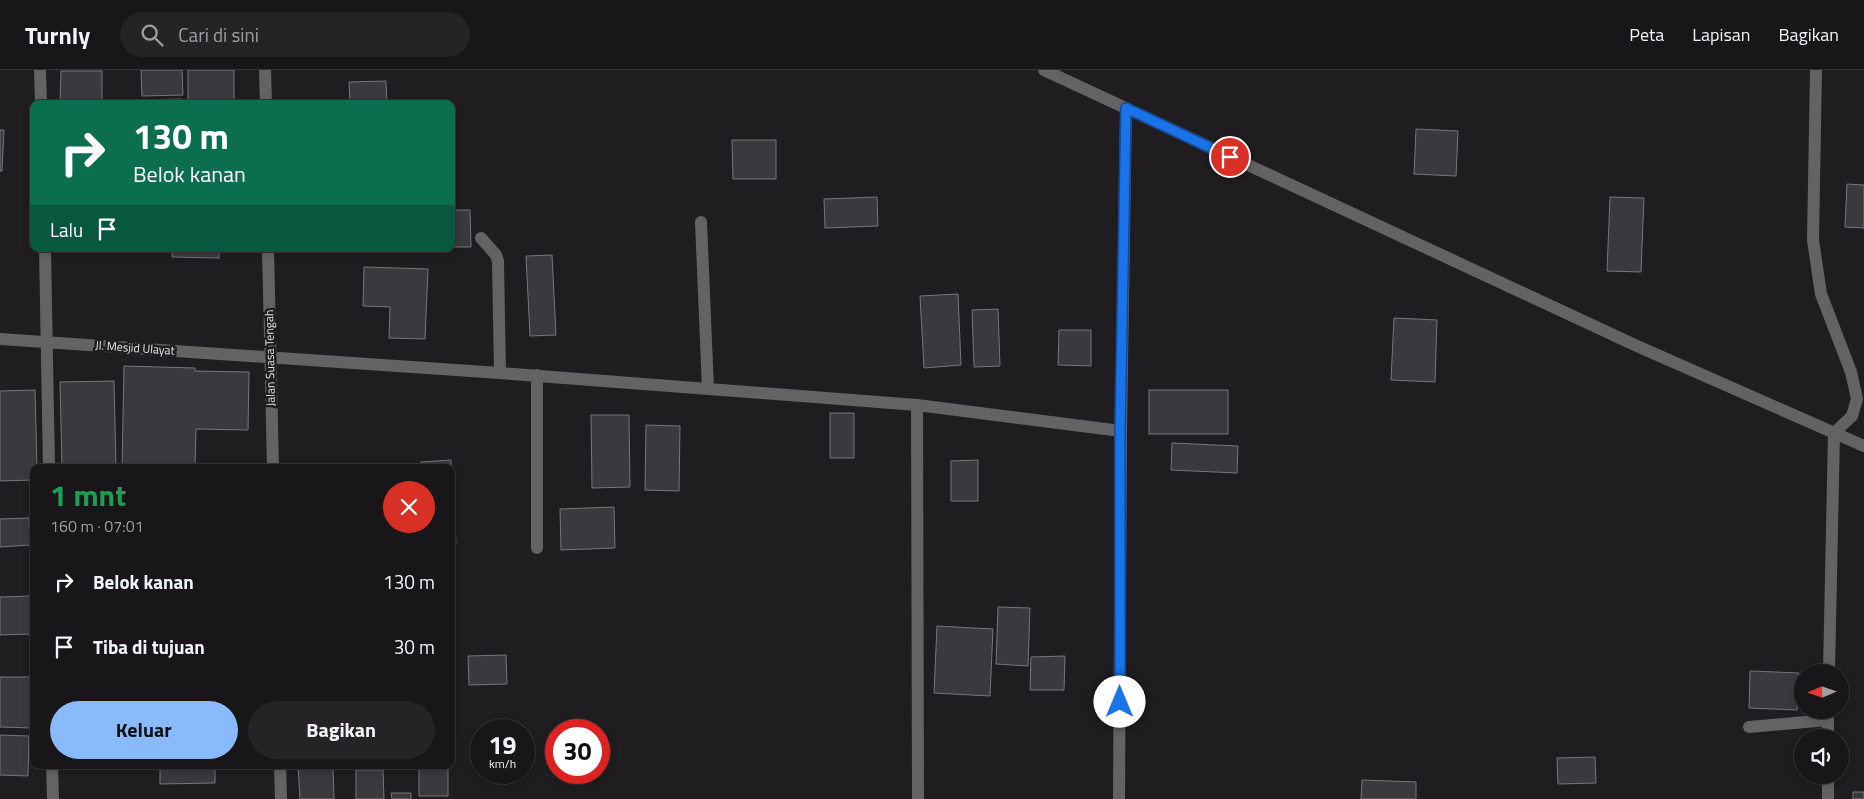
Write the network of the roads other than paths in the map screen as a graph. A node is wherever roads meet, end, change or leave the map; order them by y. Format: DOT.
graph roads {
  1 [pos="40,70"];
  2 [pos="265,70"];
  3 [pos="1044,70"];
  4 [pos="1816,70"];
  5 [pos="41,100"];
  6 [pos="266,100"];
  7 [pos="1126,108"];
  8 [pos="701,222"];
  9 [pos="481,238"];
  10 [pos="45,252"];
  11 [pos="268,252"];
  12 [pos="0,339"];
  13 [pos="48,342"];
  14 [pos="270,358"];
  15 [pos="500,373"];
  16 [pos="536,375"];
  17 [pos="708,389"];
  18 [pos="917,405"];
  19 [pos="1120,431"];
  20 [pos="1834,433"];
  21 [pos="1864,446"];
  22 [pos="49,464"];
  23 [pos="273,464"];
  24 [pos="537,548"];
  25 [pos="1829,664"];
  26 [pos="1802,719"];
  27 [pos="1749,727"];
  28 [pos="52,769"];
  29 [pos="280,769"];
  30 [pos="1828,784"];
  31 [pos="53,799"];
  32 [pos="281,799"];
  33 [pos="918,799"];
  34 [pos="1119,799"];
  35 [pos="1828,799"];
  1 -- 5 [label="street"];
  2 -- 6 [label="street"];
  3 -- 7 [label="street"];
  4 -- 20 [label="street"];
  7 -- 19 [label="street"];
  7 -- 20 [label="street"];
  8 -- 17 [label="street"];
  9 -- 15 [label="street"];
  10 -- 13 [label="street"];
  11 -- 14 [label="street, Jalan Suasa Tengah"];
  12 -- 13 [label="street, Jl. Mesjid Ulayat"];
  13 -- 14 [label="street, Jl. Mesjid Ulayat"];
  13 -- 22 [label="street"];
  14 -- 15 [label="street, Jl. Mesjid Ulayat"];
  14 -- 23 [label="street, Jalan Suasa Tengah"];
  15 -- 16 [label="street, Jl. Mesjid Ulayat"];
  16 -- 17 [label="street, Jl. Mesjid Ulayat"];
  16 -- 24 [label="street"];
  17 -- 18 [label="street, Jl. Mesjid Ulayat"];
  18 -- 19 [label="street, Jl. Mesjid Ulayat"];
  18 -- 33 [label="street"];
  19 -- 34 [label="street"];
  20 -- 21 [label="street"];
  20 -- 25 [label="street"];
  26 -- 27 [label="street"];
  28 -- 31 [label="street"];
  29 -- 32 [label="street"];
  30 -- 35 [label="street"];
}
